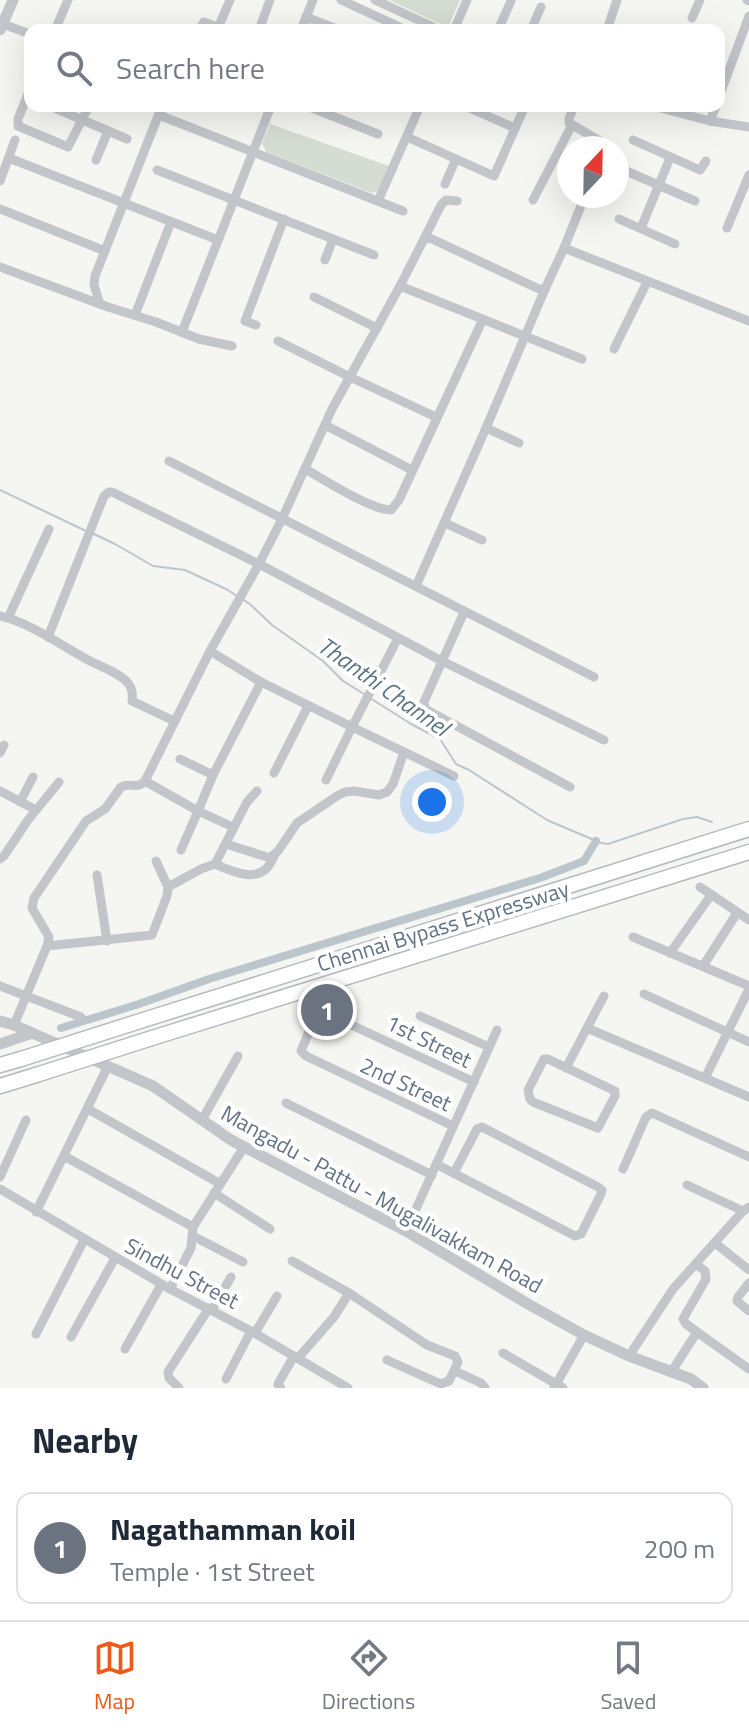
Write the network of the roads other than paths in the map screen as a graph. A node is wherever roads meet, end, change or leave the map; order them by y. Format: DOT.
graph roads {
  1 [pos="12,0"];
  2 [pos="68,0"];
  3 [pos="230,0"];
  4 [pos="270,0"];
  5 [pos="313,0"];
  6 [pos="375,0"];
  7 [pos="467,0"];
  8 [pos="617,0"];
  9 [pos="700,0"];
  10 [pos="342,1"];
  11 [pos="511,1"];
  12 [pos="541,7"];
  13 [pos="749,16"];
  14 [pos="306,17"];
  15 [pos="692,18"];
  16 [pos="58,24"];
  17 [pos="223,24"];
  18 [pos="261,24"];
  19 [pos="303,24"];
  20 [pos="324,24"];
  21 [pos="393,24"];
  22 [pos="427,24"];
  23 [pos="457,24"];
  24 [pos="501,24"];
  25 [pos="534,24"];
  26 [pos="609,24"];
  27 [pos="1,25"];
  28 [pos="24,32"];
  29 [pos="725,81"];
  30 [pos="24,106"];
  31 [pos="64,112"];
  32 [pos="86,112"];
  33 [pos="160,112"];
  34 [pos="165,112"];
  35 [pos="269,112"];
  36 [pos="322,112"];
  37 [pos="417,112"];
  38 [pos="479,112"];
  39 [pos="522,112"];
  40 [pos="572,112"];
  41 [pos="676,112"];
  42 [pos="714,112"];
  43 [pos="83,120"];
  44 [pos="710,121"];
  45 [pos="572,125"];
  46 [pos="749,127"];
  47 [pos="515,128"];
  48 [pos="108,131"];
  49 [pos="378,134"];
  50 [pos="591,136"];
  51 [pos="407,137"];
  52 [pos="127,139"];
  53 [pos="15,140"];
  54 [pos="633,140"];
  55 [pos="253,152"];
  56 [pos="9,158"];
  57 [pos="670,158"];
  58 [pos="456,159"];
  59 [pos="96,160"];
  60 [pos="706,161"];
  61 [pos="157,170"];
  62 [pos="629,172"];
  63 [pos="749,175"];
  64 [pos="0,181"];
  65 [pos="445,184"];
  66 [pos="659,185"];
  67 [pos="234,200"];
  68 [pos="533,200"];
  69 [pos="378,201"];
  70 [pos="457,201"];
  71 [pos="695,201"];
  72 [pos="124,203"];
  73 [pos="580,208"];
  74 [pos="0,209"];
  75 [pos="403,211"];
  76 [pos="284,219"];
  77 [pos="619,219"];
  78 [pos="171,222"];
  79 [pos="641,228"];
  80 [pos="727,228"];
  81 [pos="333,239"];
  82 [pos="218,240"];
  83 [pos="423,241"];
  84 [pos="675,244"];
  85 [pos="564,248"];
  86 [pos="105,251"];
  87 [pos="374,255"];
  88 [pos="325,260"];
  89 [pos="0,267"];
  90 [pos="647,282"];
  91 [pos="400,286"];
  92 [pos="545,289"];
  93 [pos="314,297"];
  94 [pos="100,304"];
  95 [pos="135,315"];
  96 [pos="483,319"];
  97 [pos="749,321"];
  98 [pos="256,325"];
  99 [pos="377,328"];
  100 [pos="182,332"];
  101 [pos="525,336"];
  102 [pos="278,341"];
  103 [pos="232,346"];
  104 [pos="614,349"];
  105 [pos="582,359"];
  106 [pos="350,377"];
  107 [pos="436,417"];
  108 [pos="325,425"];
  109 [pos="486,428"];
  110 [pos="519,443"];
  111 [pos="169,461"];
  112 [pos="305,469"];
  113 [pos="412,470"];
  114 [pos="282,519"];
  115 [pos="445,523"];
  116 [pos="49,529"];
  117 [pos="482,540"];
  118 [pos="259,564"];
  119 [pos="416,586"];
  120 [pos="464,612"];
  121 [pos="4,617"];
  122 [pos="48,637"];
  123 [pos="398,638"];
  124 [pos="210,651"];
  125 [pos="442,661"];
  126 [pos="594,677"];
  127 [pos="261,682"];
  128 [pos="308,706"];
  129 [pos="174,721"];
  130 [pos="352,727"];
  131 [pos="604,740"];
  132 [pos="404,752"];
  133 [pos="180,759"];
  134 [pos="274,773"];
  135 [pos="213,775"];
  136 [pos="454,776"];
  137 [pos="33,777"];
  138 [pos="326,780"];
  139 [pos="145,781"];
  140 [pos="59,782"];
  141 [pos="570,787"];
  142 [pos="0,791"];
  143 [pos="257,791"];
  144 [pos="20,802"];
  145 [pos="36,810"];
  146 [pos="198,811"];
  147 [pos="233,827"];
  148 [pos="749,829"];
  149 [pos="226,844"];
  150 [pos="181,850"];
  151 [pos="749,852"];
  152 [pos="274,856"];
  153 [pos="0,859"];
  154 [pos="156,861"];
  155 [pos="215,864"];
  156 [pos="97,875"];
  157 [pos="168,887"];
  158 [pos="700,887"];
  159 [pos="711,895"];
  160 [pos="737,913"];
  161 [pos="749,920"];
  162 [pos="633,937"];
  163 [pos="107,941"];
  164 [pos="47,946"];
  165 [pos="670,953"];
  166 [pos="703,966"];
  167 [pos="0,986"];
  168 [pos="749,987"];
  169 [pos="644,994"];
  170 [pos="27,996"];
  171 [pos="604,996"];
  172 [pos="420,1016"];
  173 [pos="81,1017"];
  174 [pos="0,1021"];
  175 [pos="14,1025"];
  176 [pos="587,1028"];
  177 [pos="497,1030"];
  178 [pos="727,1031"];
  179 [pos="32,1033"];
  180 [pos="749,1042"];
  181 [pos="0,1044"];
  182 [pos="489,1047"];
  183 [pos="301,1051"];
  184 [pos="238,1056"];
  185 [pos="0,1065"];
  186 [pos="108,1066"];
  187 [pos="566,1068"];
  188 [pos="705,1078"];
  189 [pos="474,1082"];
  190 [pos="0,1086"];
  191 [pos="749,1097"];
  192 [pos="286,1103"];
  193 [pos="88,1109"];
  194 [pos="26,1120"];
  195 [pos="202,1120"];
  196 [pos="453,1126"];
  197 [pos="244,1147"];
  198 [pos="64,1156"];
  199 [pos="749,1157"];
  200 [pos="436,1164"];
  201 [pos="623,1169"];
  202 [pos="454,1173"];
  203 [pos="432,1175"];
  204 [pos="0,1177"];
  205 [pos="219,1183"];
  206 [pos="687,1185"];
  207 [pos="0,1189"];
  208 [pos="214,1193"];
  209 [pos="746,1209"];
  210 [pos="36,1212"];
  211 [pos="270,1229"];
  212 [pos="193,1231"];
  213 [pos="406,1231"];
  214 [pos="84,1240"];
  215 [pos="715,1243"];
  216 [pos="115,1258"];
  217 [pos="292,1261"];
  218 [pos="243,1262"];
  219 [pos="696,1264"];
  220 [pos="749,1270"];
  221 [pos="231,1277"];
  222 [pos="749,1283"];
  223 [pos="166,1287"];
  224 [pos="349,1293"];
  225 [pos="277,1296"];
  226 [pos="210,1309"];
  227 [pos="749,1311"];
  228 [pos="253,1332"];
  229 [pos="697,1332"];
  230 [pos="36,1334"];
  231 [pos="584,1335"];
  232 [pos="71,1337"];
  233 [pos="125,1349"];
  234 [pos="503,1353"];
  235 [pos="629,1356"];
  236 [pos="296,1357"];
  237 [pos="387,1360"];
  238 [pos="749,1369"];
  239 [pos="455,1371"];
  240 [pos="672,1371"];
  241 [pos="226,1379"];
  242 [pos="558,1387"];
  243 [pos="179,1388"];
  244 [pos="281,1388"];
  245 [pos="348,1388"];
  246 [pos="485,1388"];
  247 [pos="703,1388"];
  1 -- 27 [label="street"];
  2 -- 16 [label="street"];
  3 -- 17 [label="street"];
  4 -- 18 [label="street"];
  5 -- 14 [label="street"];
  6 -- 22 [label="street"];
  7 -- 23 [label="street"];
  8 -- 26 [label="street"];
  9 -- 15 [label="street"];
  10 -- 21 [label="street"];
  11 -- 24 [label="street"];
  12 -- 25 [label="street"];
  13 -- 29 [label="street"];
  14 -- 19 [label="street"];
  14 -- 20 [label="street"];
  27 -- 28 [label="street"];
  30 -- 43 [label="street"];
  31 -- 43 [label="street"];
  32 -- 43 [label="street"];
  33 -- 72 [label="street"];
  34 -- 55 [label="street"];
  35 -- 55 [label="street"];
  36 -- 49 [label="street"];
  37 -- 51 [label="street"];
  38 -- 47 [label="street"];
  39 -- 47 [label="street"];
  40 -- 45 [label="street"];
  41 -- 44 [label="street"];
  42 -- 44 [label="street"];
  43 -- 48 [label="street"];
  44 -- 46 [label="street"];
  45 -- 50 [label="street"];
  45 -- 68 [label="street"];
  47 -- 58 [label="street"];
  48 -- 52 [label="street"];
  48 -- 59 [label="street"];
  51 -- 58 [label="street"];
  51 -- 69 [label="street"];
  53 -- 56 [label="street"];
  54 -- 57 [label="street"];
  55 -- 67 [label="street"];
  55 -- 69 [label="street"];
  56 -- 64 [label="street"];
  56 -- 72 [label="street"];
  57 -- 60 [label="street"];
  57 -- 66 [label="street"];
  58 -- 65 [label="street"];
  61 -- 67 [label="street"];
  62 -- 66 [label="street"];
  63 -- 80 [label="street"];
  66 -- 71 [label="street"];
  66 -- 79 [label="street"];
  67 -- 76 [label="street"];
  67 -- 82 [label="street"];
  69 -- 75 [label="street"];
  70 -- 83 [label="street"];
  72 -- 78 [label="street"];
  72 -- 86 [label="street"];
  73 -- 85 [label="street"];
  74 -- 86 [label="street"];
  76 -- 81 [label="street"];
  76 -- 98 [label="street"];
  77 -- 79 [label="street"];
  78 -- 82 [label="street"];
  78 -- 95 [label="street"];
  79 -- 84 [label="street"];
  81 -- 87 [label="street"];
  81 -- 88 [label="street"];
  82 -- 100 [label="street"];
  83 -- 91 [label="street"];
  83 -- 92 [label="street"];
  85 -- 90 [label="street"];
  85 -- 92 [label="street"];
  86 -- 94 [label="street"];
  89 -- 94 [label="street"];
  90 -- 97 [label="street"];
  90 -- 104 [label="street"];
  91 -- 96 [label="street"];
  91 -- 99 [label="street"];
  92 -- 101 [label="street"];
  93 -- 99 [label="street"];
  94 -- 95 [label="street"];
  95 -- 100 [label="street"];
  96 -- 101 [label="street"];
  96 -- 107 [label="street"];
  99 -- 106 [label="street"];
  100 -- 103 [label="street"];
  101 -- 105 [label="street"];
  101 -- 109 [label="street"];
  102 -- 106 [label="street"];
  106 -- 107 [label="street"];
  106 -- 108 [label="street"];
  107 -- 113 [label="street"];
  108 -- 112 [label="street"];
  108 -- 113 [label="street"];
  109 -- 110 [label="street"];
  109 -- 115 [label="street"];
  111 -- 114 [label="street"];
  112 -- 113 [label="street"];
  112 -- 114 [label="street"];
  114 -- 118 [label="street"];
  114 -- 119 [label="street"];
  115 -- 117 [label="street"];
  115 -- 119 [label="street"];
  116 -- 121 [label="street"];
  118 -- 122 [label="street"];
  118 -- 123 [label="street"];
  118 -- 124 [label="street"];
  119 -- 120 [label="street"];
  120 -- 125 [label="street"];
  120 -- 126 [label="street"];
  121 -- 122 [label="street"];
  122 -- 129 [label="street"];
  123 -- 125 [label="street"];
  123 -- 130 [label="street"];
  124 -- 127 [label="street"];
  124 -- 129 [label="street"];
  125 -- 131 [label="street"];
  125 -- 141 [label="street"];
  127 -- 128 [label="street"];
  127 -- 135 [label="street"];
  128 -- 130 [label="street"];
  128 -- 134 [label="street"];
  129 -- 139 [label="street"];
  130 -- 132 [label="street"];
  130 -- 138 [label="street"];
  132 -- 136 [label="street"];
  132 -- 152 [label="street"];
  133 -- 135 [label="street"];
  135 -- 146 [label="street"];
  137 -- 144 [label="street"];
  139 -- 146 [label="street"];
  139 -- 164 [label="street"];
  140 -- 145 [label="street"];
  142 -- 144 [label="street"];
  143 -- 147 [label="street"];
  144 -- 145 [label="street"];
  145 -- 153 [label="street"];
  146 -- 147 [label="street"];
  146 -- 150 [label="street"];
  147 -- 149 [label="street"];
  148 -- 185 [label="highway, Chennai Bypass Expressway, bridge"];
  149 -- 152 [label="street"];
  149 -- 155 [label="street"];
  151 -- 190 [label="highway, Chennai Bypass Expressway, bridge"];
  152 -- 155 [label="street"];
  154 -- 157 [label="street"];
  155 -- 157 [label="street"];
  156 -- 163 [label="street"];
  157 -- 163 [label="street"];
  158 -- 159 [label="street"];
  159 -- 160 [label="street"];
  159 -- 165 [label="street"];
  160 -- 161 [label="street"];
  160 -- 166 [label="street"];
  162 -- 165 [label="street"];
  163 -- 164 [label="street"];
  164 -- 170 [label="street"];
  165 -- 166 [label="street"];
  166 -- 168 [label="street"];
  167 -- 170 [label="street"];
  168 -- 178 [label="street"];
  169 -- 178 [label="street"];
  170 -- 173 [label="street"];
  170 -- 175 [label="street"];
  171 -- 176 [label="street"];
  172 -- 182 [label="street"];
  174 -- 175 [label="street, Mangadu - Pattu - Mugalivakkam Road"];
  175 -- 179 [label="street, Mangadu - Pattu - Mugalivakkam Road"];
  176 -- 187 [label="street"];
  176 -- 188 [label="street"];
  177 -- 182 [label="street"];
  178 -- 180 [label="street"];
  178 -- 188 [label="street"];
  179 -- 181 [label="street"];
  179 -- 186 [label="street, Mangadu - Pattu - Mugalivakkam Road"];
  182 -- 189 [label="street"];
  183 -- 189 [label="street, 1st Street"];
  183 -- 196 [label="street, 2nd Street"];
  184 -- 195 [label="street"];
  186 -- 193 [label="street"];
  186 -- 195 [label="street, Mangadu - Pattu - Mugalivakkam Road"];
  187 -- 187 [label="street"];
  188 -- 191 [label="street"];
  189 -- 196 [label="street"];
  192 -- 203 [label="street"];
  193 -- 198 [label="street"];
  193 -- 205 [label="street"];
  194 -- 204 [label="street"];
  195 -- 197 [label="street, Mangadu - Pattu - Mugalivakkam Road"];
  196 -- 200 [label="street"];
  197 -- 205 [label="street"];
  197 -- 213 [label="street, Mangadu - Pattu - Mugalivakkam Road"];
  198 -- 210 [label="street"];
  198 -- 212 [label="street"];
  199 -- 201 [label="street"];
  200 -- 202 [label="street"];
  200 -- 203 [label="street"];
  202 -- 202 [label="street"];
  203 -- 213 [label="street"];
  205 -- 208 [label="street"];
  206 -- 209 [label="street"];
  207 -- 210 [label="street, Sindhu Street"];
  208 -- 211 [label="street"];
  208 -- 212 [label="street"];
  209 -- 215 [label="street"];
  210 -- 214 [label="street, Sindhu Street"];
  212 -- 218 [label="street"];
  212 -- 223 [label="street"];
  213 -- 231 [label="street, Mangadu - Pattu - Mugalivakkam Road"];
  214 -- 216 [label="street, Sindhu Street"];
  214 -- 230 [label="street"];
  215 -- 219 [label="street"];
  215 -- 220 [label="street"];
  216 -- 223 [label="street, Sindhu Street"];
  216 -- 232 [label="street"];
  217 -- 224 [label="street"];
  219 -- 229 [label="street"];
  219 -- 235 [label="street"];
  221 -- 226 [label="street"];
  222 -- 227 [label="street"];
  223 -- 226 [label="street, Sindhu Street"];
  223 -- 233 [label="street"];
  224 -- 236 [label="street"];
  224 -- 239 [label="street"];
  225 -- 228 [label="street"];
  226 -- 228 [label="street, Sindhu Street"];
  226 -- 243 [label="street"];
  228 -- 236 [label="street, Sindhu Street"];
  228 -- 241 [label="street"];
  229 -- 238 [label="street"];
  229 -- 240 [label="street"];
  231 -- 235 [label="street, Mangadu - Pattu - Mugalivakkam Road"];
  231 -- 242 [label="street"];
  234 -- 242 [label="street"];
  235 -- 240 [label="street, Mangadu - Pattu - Mugalivakkam Road"];
  236 -- 244 [label="street"];
  236 -- 245 [label="street, Sindhu Street"];
  237 -- 239 [label="street"];
  239 -- 246 [label="street"];
  240 -- 247 [label="street, Mangadu - Pattu - Mugalivakkam Road"];
}
